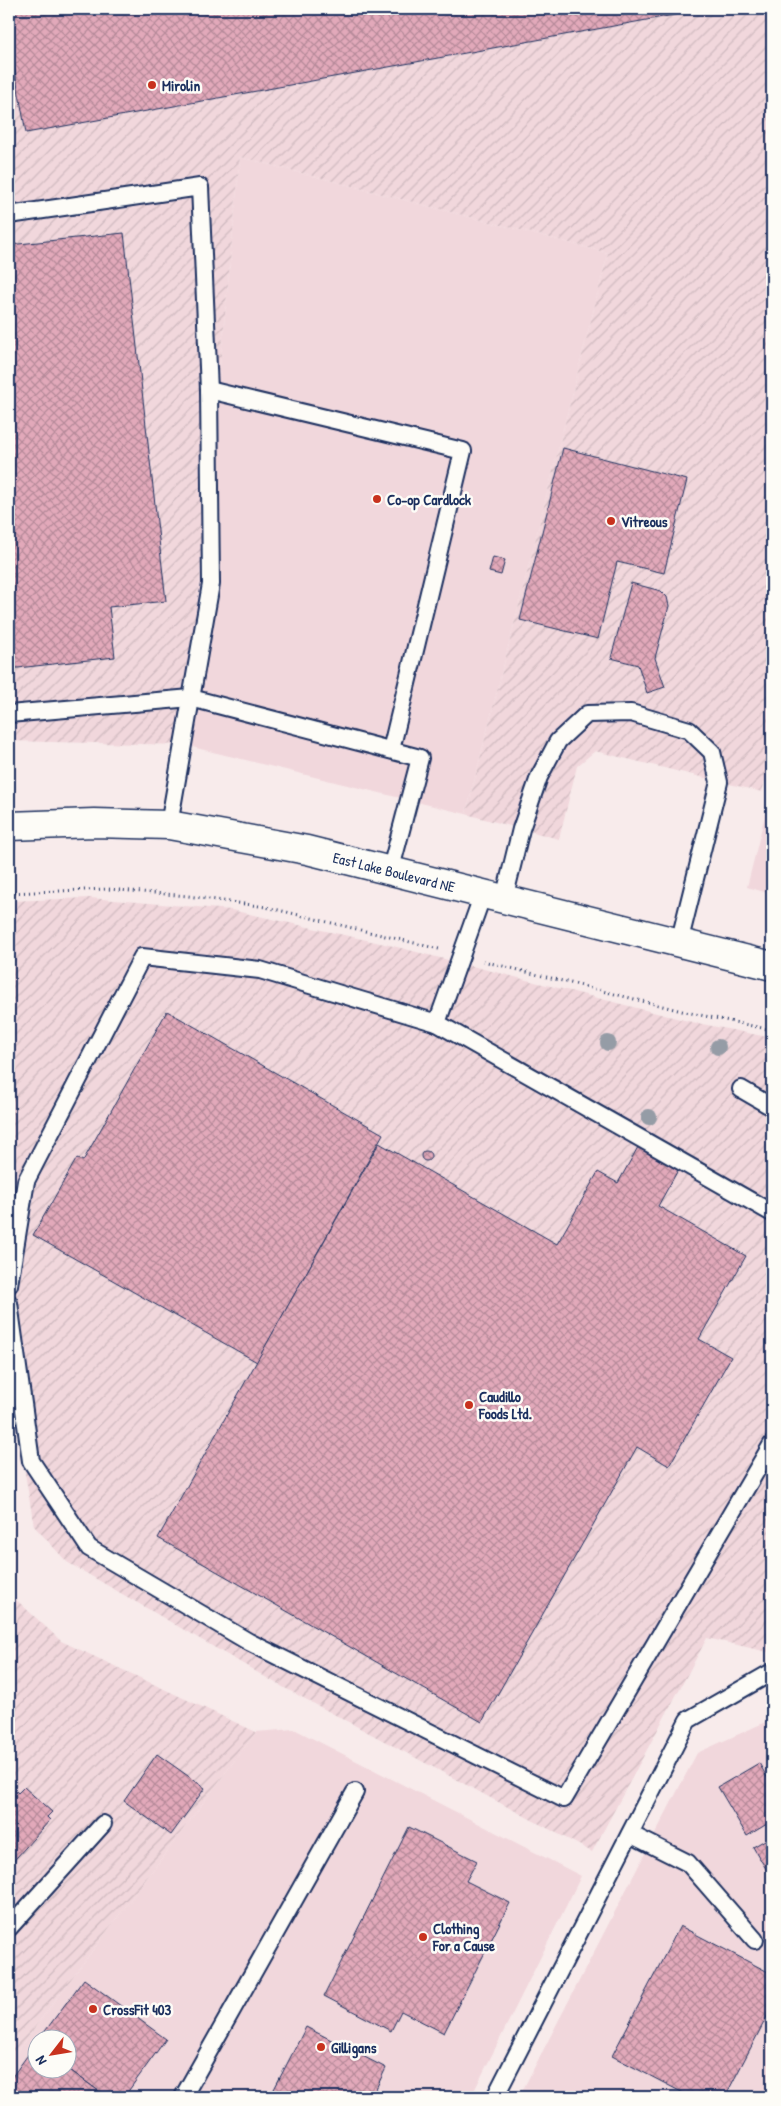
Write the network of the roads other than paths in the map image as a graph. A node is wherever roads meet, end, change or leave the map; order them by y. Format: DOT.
graph roads {
  1 [pos="9,215"];
  2 [pos="210,390"];
  3 [pos="191,698"];
  4 [pos="9,714"];
  5 [pos="391,750"];
  6 [pos="169,825"];
  7 [pos="9,826"];
  8 [pos="390,872"];
  9 [pos="494,897"];
  10 [pos="679,943"];
  11 [pos="772,966"];
  12 [pos="437,1023"];
  13 [pos="741,1089"];
  14 [pos="772,1107"];
  15 [pos="772,1213"];
  16 [pos="9,1285"];
  17 [pos="9,1303"];
  18 [pos="772,1444"];
  19 [pos="772,1672"];
  20 [pos="355,1792"];
  21 [pos="103,1824"];
  22 [pos="630,1834"];
  23 [pos="9,1928"];
  24 [pos="755,1940"];
  25 [pos="183,2097"];
  26 [pos="495,2097"];
  1 -- 2 [label="lane"];
  2 -- 3 [label="lane"];
  2 -- 5 [label="lane"];
  3 -- 4 [label="lane"];
  3 -- 5 [label="lane"];
  3 -- 6 [label="lane"];
  5 -- 8 [label="lane"];
  6 -- 7 [label="main road, East Lake Boulevard NE"];
  6 -- 8 [label="main road, East Lake Boulevard NE"];
  8 -- 9 [label="main road, East Lake Boulevard NE"];
  9 -- 10 [label="main road, East Lake Boulevard NE"];
  9 -- 10 [label="lane"];
  9 -- 12 [label="lane"];
  10 -- 11 [label="main road, East Lake Boulevard NE"];
  12 -- 15 [label="lane"];
  12 -- 16 [label="lane"];
  13 -- 14 [label="lane"];
  17 -- 18 [label="lane"];
  19 -- 22 [label="lane"];
  20 -- 25 [label="lane"];
  21 -- 23 [label="lane"];
  22 -- 24 [label="lane"];
  22 -- 26 [label="lane"];
}
